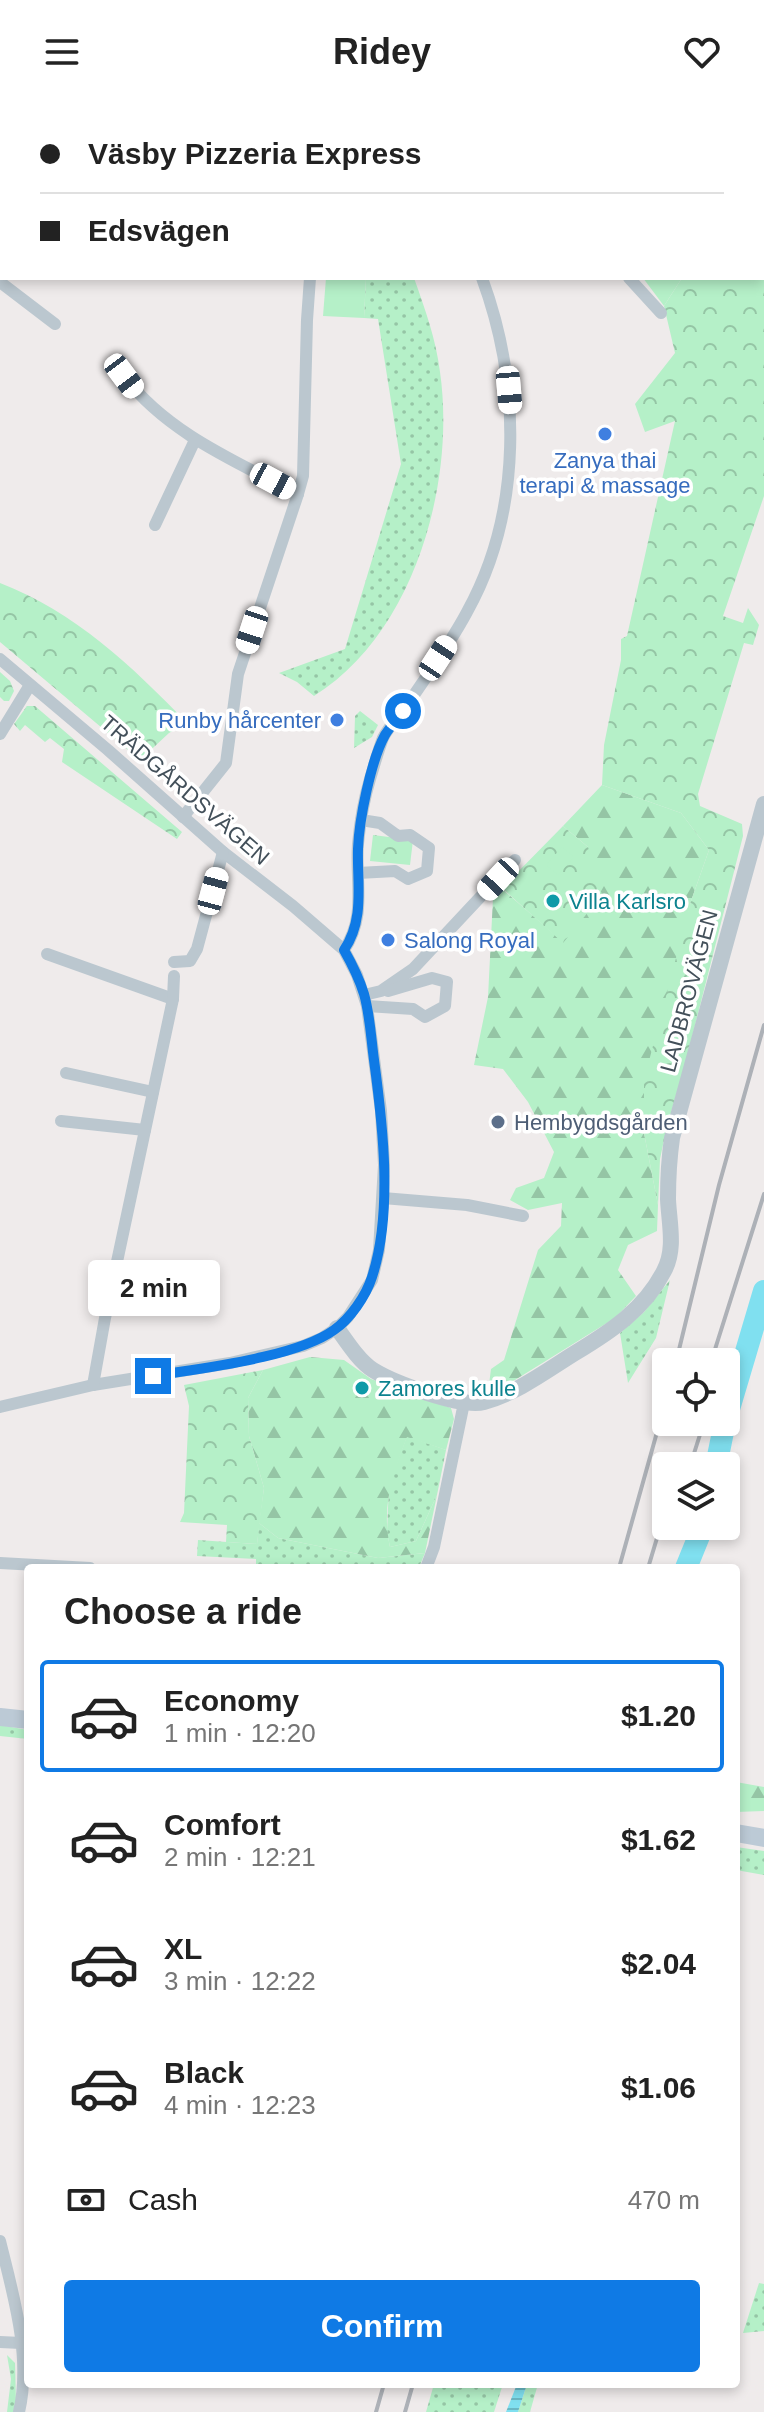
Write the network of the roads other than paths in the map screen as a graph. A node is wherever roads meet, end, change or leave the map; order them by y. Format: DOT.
graph roads {
  1 [pos="310,280"];
  2 [pos="483,280"];
  3 [pos="631,280"];
  4 [pos="0,282"];
  5 [pos="661,313"];
  6 [pos="55,324"];
  7 [pos="124,376"];
  8 [pos="195,440"];
  9 [pos="298,494"];
  10 [pos="155,525"];
  11 [pos="0,659"];
  12 [pos="30,685"];
  13 [pos="0,734"];
  14 [pos="764,804"];
  15 [pos="183,817"];
  16 [pos="361,820"];
  17 [pos="223,852"];
  18 [pos="515,860"];
  19 [pos="358,873"];
  20 [pos="344,950"];
  21 [pos="47,954"];
  22 [pos="173,999"];
  23 [pos="365,1000"];
  24 [pos="66,1073"];
  25 [pos="153,1092"];
  26 [pos="61,1121"];
  27 [pos="145,1130"];
  28 [pos="383,1198"];
  29 [pos="523,1216"];
  30 [pos="337,1328"];
  31 [pos="93,1385"];
  32 [pos="464,1403"];
  33 [pos="0,1407"];
  34 [pos="82,1554"];
  35 [pos="0,1563"];
  36 [pos="24,1564"];
  37 [pos="76,1564"];
  38 [pos="428,1564"];
  39 [pos="0,1717"];
  40 [pos="24,1720"];
  41 [pos="740,1834"];
  42 [pos="764,1838"];
  43 [pos="0,2241"];
  44 [pos="0,2342"];
  45 [pos="21,2343"];
  46 [pos="19,2412"];
  1 -- 9 [label="street"];
  2 -- 16 [label="street"];
  3 -- 5 [label="street"];
  4 -- 6 [label="street"];
  7 -- 8 [label="street"];
  8 -- 9 [label="street"];
  8 -- 10 [label="street"];
  9 -- 15 [label="street"];
  11 -- 12 [label="street, TRÄDGÅRDSVÄGEN"];
  12 -- 13 [label="street"];
  12 -- 15 [label="street, TRÄDGÅRDSVÄGEN"];
  14 -- 32 [label="street, LADBROVÄGEN"];
  15 -- 17 [label="street, TRÄDGÅRDSVÄGEN"];
  16 -- 19 [label="street"];
  16 -- 19 [label="street"];
  17 -- 20 [label="street, TRÄDGÅRDSVÄGEN"];
  17 -- 22 [label="street"];
  18 -- 23 [label="street"];
  19 -- 20 [label="street"];
  20 -- 23 [label="street"];
  21 -- 22 [label="street"];
  22 -- 25 [label="street"];
  23 -- 23 [label="street"];
  23 -- 28 [label="street"];
  24 -- 25 [label="street"];
  25 -- 27 [label="street"];
  26 -- 27 [label="street"];
  27 -- 31 [label="street"];
  28 -- 29 [label="street"];
  28 -- 30 [label="street"];
  30 -- 31 [label="street"];
  30 -- 32 [label="street, LADBROVÄGEN"];
  31 -- 33 [label="street"];
  32 -- 38 [label="street"];
  34 -- 37 [label="street"];
  35 -- 36 [label="street"];
  39 -- 40 [label="main road"];
  41 -- 42 [label="main road"];
  43 -- 45 [label="street"];
  44 -- 45 [label="street"];
  45 -- 46 [label="street"];
}
